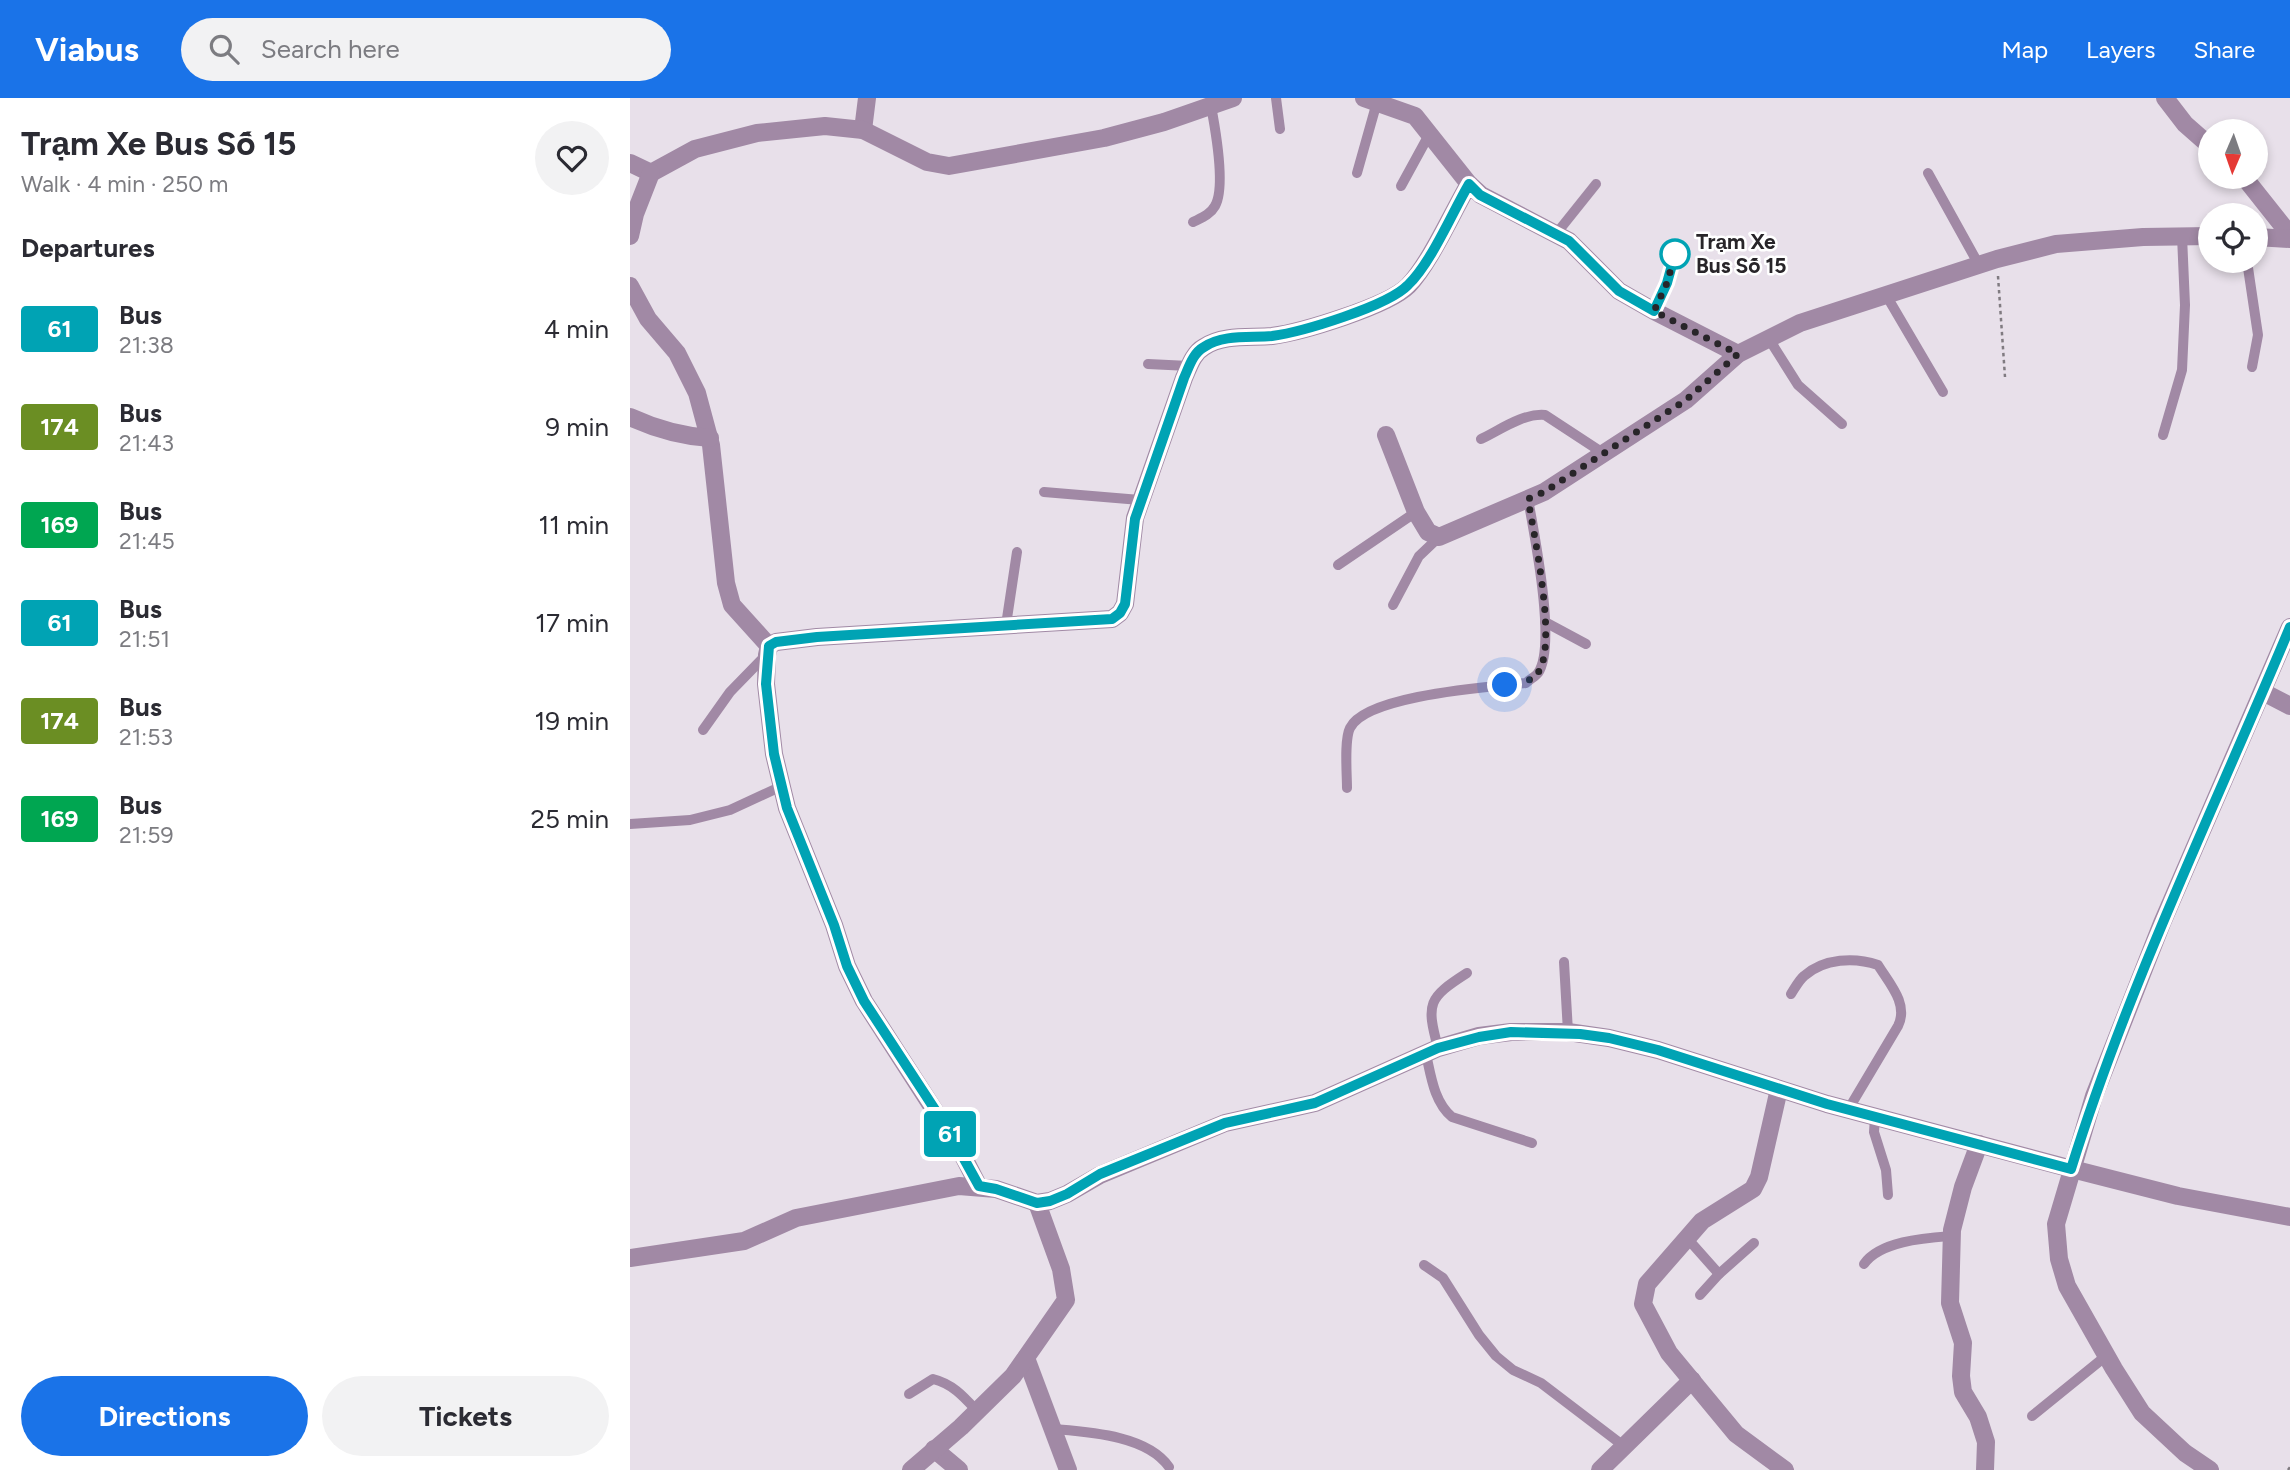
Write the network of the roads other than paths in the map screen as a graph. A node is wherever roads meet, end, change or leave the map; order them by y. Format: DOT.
graph roads {
  1 [pos="867,98"];
  2 [pos="1233,98"];
  3 [pos="1276,98"];
  4 [pos="2165,98"];
  5 [pos="1371,100"];
  6 [pos="1211,106"];
  7 [pos="1280,129"];
  8 [pos="863,130"];
  9 [pos="1430,134"];
  10 [pos="2198,135"];
  11 [pos="630,163"];
  12 [pos="651,173"];
  13 [pos="1357,173"];
  14 [pos="1928,173"];
  15 [pos="1469,184"];
  16 [pos="1596,184"];
  17 [pos="1401,186"];
  18 [pos="2253,189"];
  19 [pos="1193,222"];
  20 [pos="1556,234"];
  21 [pos="630,236"];
  22 [pos="2182,236"];
  23 [pos="2198,236"];
  24 [pos="2268,237"];
  25 [pos="2290,237"];
  26 [pos="1675,254"];
  27 [pos="1979,265"];
  28 [pos="2249,273"];
  29 [pos="630,286"];
  30 [pos="1886,295"];
  31 [pos="1654,311"];
  32 [pos="1769,339"];
  33 [pos="1738,354"];
  34 [pos="1148,364"];
  35 [pos="1189,366"];
  36 [pos="2252,367"];
  37 [pos="1943,391"];
  38 [pos="630,416"];
  39 [pos="1842,424"];
  40 [pos="1386,435"];
  41 [pos="2163,435"];
  42 [pos="710,438"];
  43 [pos="1481,439"];
  44 [pos="1603,453"];
  45 [pos="1044,492"];
  46 [pos="1528,499"];
  47 [pos="1140,500"];
  48 [pos="1416,512"];
  49 [pos="1439,537"];
  50 [pos="1017,552"];
  51 [pos="1338,565"];
  52 [pos="1393,604"];
  53 [pos="1545,622"];
  54 [pos="1006,625"];
  55 [pos="2290,627"];
  56 [pos="1586,644"];
  57 [pos="768,651"];
  58 [pos="2263,692"];
  59 [pos="2290,706"];
  60 [pos="703,730"];
  61 [pos="782,786"];
  62 [pos="1347,788"];
  63 [pos="630,824"];
  64 [pos="1564,962"];
  65 [pos="1467,973"];
  66 [pos="1791,994"];
  67 [pos="1568,1032"];
  68 [pos="1432,1051"];
  69 [pos="1779,1089"];
  70 [pos="1848,1110"];
  71 [pos="1875,1117"];
  72 [pos="1532,1143"];
  73 [pos="1979,1144"];
  74 [pos="2071,1169"];
  75 [pos="979,1186"];
  76 [pos="1888,1195"];
  77 [pos="1037,1203"];
  78 [pos="2290,1217"];
  79 [pos="1951,1236"];
  80 [pos="1687,1238"];
  81 [pos="1754,1243"];
  82 [pos="630,1258"];
  83 [pos="1864,1264"];
  84 [pos="1424,1265"];
  85 [pos="1719,1274"];
  86 [pos="1700,1295"];
  87 [pos="2106,1356"];
  88 [pos="1026,1358"];
  89 [pos="1692,1380"];
  90 [pos="908,1394"];
  91 [pos="978,1411"];
  92 [pos="2032,1416"];
  93 [pos="1053,1429"];
  94 [pos="1625,1447"];
  95 [pos="934,1449"];
  96 [pos="1169,1467"];
  97 [pos="911,1470"];
  98 [pos="959,1470"];
  99 [pos="1068,1470"];
  100 [pos="1600,1470"];
  101 [pos="1785,1470"];
  102 [pos="1986,1470"];
  103 [pos="2210,1470"];
  1 -- 8 [label="street"];
  2 -- 6 [label="street"];
  3 -- 7 [label="lane"];
  4 -- 10 [label="street"];
  5 -- 9 [label="street"];
  5 -- 13 [label="lane"];
  6 -- 8 [label="street"];
  6 -- 19 [label="lane"];
  8 -- 12 [label="street"];
  9 -- 15 [label="street"];
  9 -- 17 [label="lane"];
  11 -- 12 [label="street"];
  12 -- 21 [label="street"];
  14 -- 27 [label="lane"];
  15 -- 20 [label="street"];
  15 -- 35 [label="street"];
  16 -- 20 [label="lane"];
  18 -- 25 [label="street"];
  20 -- 31 [label="street"];
  22 -- 23 [label="street"];
  22 -- 27 [label="street"];
  22 -- 41 [label="lane"];
  24 -- 25 [label="street"];
  26 -- 31 [label="lane"];
  27 -- 30 [label="street"];
  28 -- 36 [label="lane"];
  29 -- 42 [label="street"];
  30 -- 32 [label="street"];
  30 -- 37 [label="lane"];
  31 -- 33 [label="street"];
  32 -- 33 [label="street"];
  32 -- 39 [label="lane"];
  33 -- 44 [label="street"];
  34 -- 35 [label="lane"];
  35 -- 47 [label="street"];
  38 -- 42 [label="street"];
  40 -- 48 [label="street"];
  42 -- 57 [label="street"];
  43 -- 44 [label="lane"];
  44 -- 46 [label="street"];
  45 -- 47 [label="lane"];
  46 -- 49 [label="street"];
  46 -- 53 [label="lane"];
  47 -- 54 [label="street"];
  48 -- 49 [label="street"];
  48 -- 51 [label="lane"];
  49 -- 52 [label="lane"];
  50 -- 54 [label="lane"];
  53 -- 56 [label="lane"];
  53 -- 62 [label="lane"];
  54 -- 57 [label="street"];
  55 -- 58 [label="street"];
  57 -- 60 [label="lane"];
  57 -- 61 [label="street"];
  58 -- 59 [label="street"];
  58 -- 74 [label="street"];
  61 -- 63 [label="lane"];
  61 -- 75 [label="street"];
  64 -- 67 [label="lane"];
  65 -- 68 [label="lane"];
  66 -- 70 [label="lane"];
  67 -- 68 [label="street"];
  67 -- 69 [label="street"];
  68 -- 72 [label="lane"];
  68 -- 77 [label="street"];
  69 -- 70 [label="street"];
  69 -- 80 [label="street"];
  70 -- 71 [label="street"];
  71 -- 73 [label="street"];
  71 -- 76 [label="lane"];
  73 -- 74 [label="street"];
  73 -- 79 [label="street"];
  74 -- 78 [label="street"];
  74 -- 87 [label="street"];
  75 -- 77 [label="street"];
  75 -- 82 [label="street"];
  77 -- 88 [label="street"];
  79 -- 83 [label="lane"];
  79 -- 102 [label="street"];
  80 -- 85 [label="lane"];
  80 -- 89 [label="street"];
  81 -- 85 [label="lane"];
  84 -- 94 [label="lane"];
  85 -- 86 [label="lane"];
  87 -- 92 [label="lane"];
  87 -- 103 [label="street"];
  88 -- 91 [label="street"];
  88 -- 93 [label="street"];
  89 -- 94 [label="street"];
  89 -- 101 [label="street"];
  90 -- 91 [label="lane"];
  91 -- 95 [label="street"];
  93 -- 96 [label="lane"];
  93 -- 99 [label="street"];
  94 -- 100 [label="street"];
  95 -- 97 [label="street"];
  95 -- 98 [label="street"];
}
